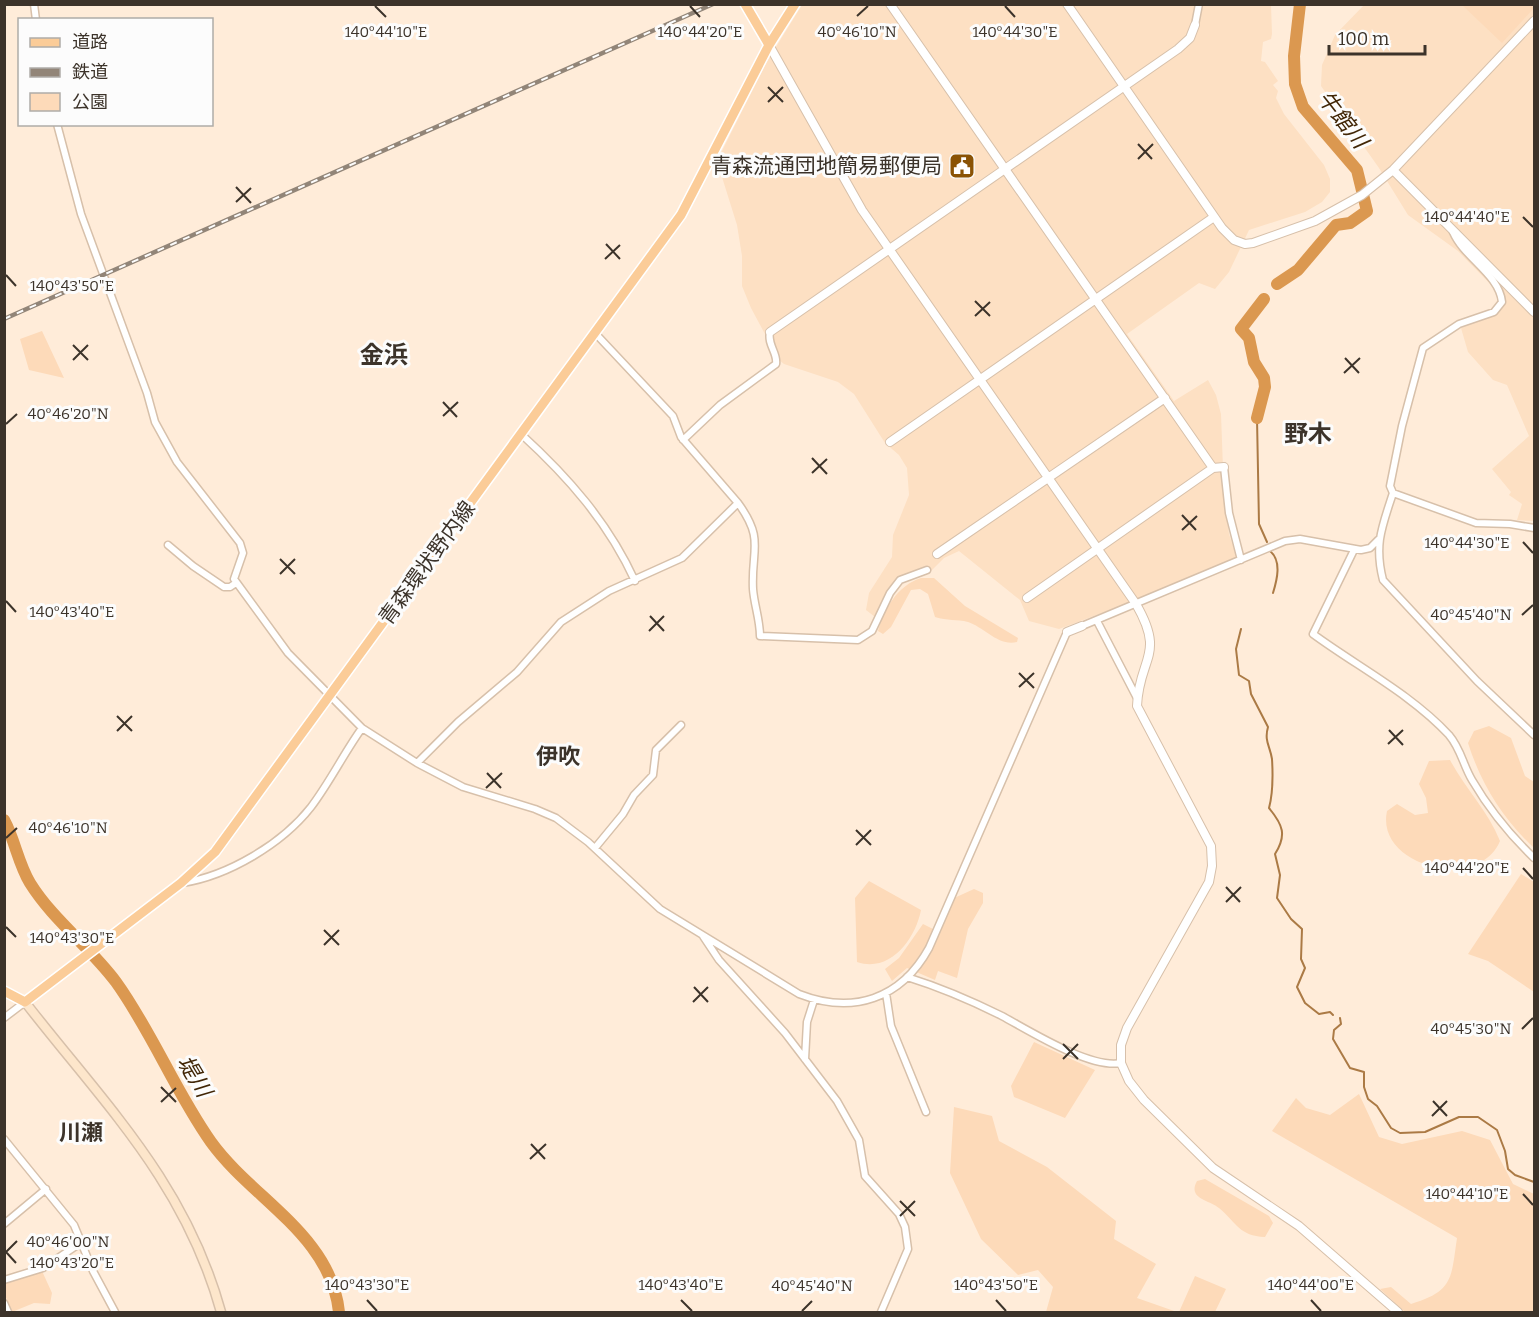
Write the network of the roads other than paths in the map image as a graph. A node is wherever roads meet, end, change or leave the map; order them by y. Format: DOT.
graph roads {
  1 [pos="745,4"];
  2 [pos="795,4"];
  3 [pos="890,4"];
  4 [pos="1067,4"];
  5 [pos="1199,4"];
  6 [pos="1534,21"];
  7 [pos="1195,25"];
  8 [pos="770,45"];
  9 [pos="1124,86"];
  10 [pos="58,126"];
  11 [pos="1005,169"];
  12 [pos="1393,170"];
  13 [pos="1214,217"];
  14 [pos="1452,229"];
  15 [pos="890,249"];
  16 [pos="1095,299"];
  17 [pos="1534,312"];
  18 [pos="770,332"];
  19 [pos="595,333"];
  20 [pos="980,379"];
  21 [pos="1165,398"];
  22 [pos="521,434"];
  23 [pos="684,440"];
  24 [pos="890,442"];
  25 [pos="1224,466"];
  26 [pos="1213,468"];
  27 [pos="1048,478"];
  28 [pos="1393,493"];
  29 [pos="738,503"];
  30 [pos="1534,528"];
  31 [pos="1378,540"];
  32 [pos="168,545"];
  33 [pos="1098,549"];
  34 [pos="1354,550"];
  35 [pos="937,554"];
  36 [pos="1241,560"];
  37 [pos="927,570"];
  38 [pos="635,581"];
  39 [pos="236,583"];
  40 [pos="1027,598"];
  41 [pos="1137,604"];
  42 [pos="1097,621"];
  43 [pos="1082,626"];
  44 [pos="1067,632"];
  45 [pos="330,695"];
  46 [pos="1137,698"];
  47 [pos="681,725"];
  48 [pos="362,728"];
  49 [pos="1534,735"];
  50 [pos="417,763"];
  51 [pos="595,848"];
  52 [pos="1534,858"];
  53 [pos="181,883"];
  54 [pos="703,936"];
  55 [pos="907,977"];
  56 [pos="4,991"];
  57 [pos="886,993"];
  58 [pos="814,1000"];
  59 [pos="25,1002"];
  60 [pos="4,1018"];
  61 [pos="805,1059"];
  62 [pos="1121,1063"];
  63 [pos="926,1112"];
  64 [pos="4,1139"];
  65 [pos="46,1189"];
  66 [pos="4,1224"];
  67 [pos="82,1242"];
  68 [pos="4,1280"];
  69 [pos="4,1303"];
  70 [pos="8,1312"];
  71 [pos="116,1312"];
  72 [pos="221,1312"];
  73 [pos="881,1312"];
  74 [pos="1398,1312"];
  1 -- 8 [label="main road"];
  2 -- 8 [label="main road, 青森環状野内線"];
  3 -- 11 [label="street"];
  4 -- 9 [label="street"];
  5 -- 7 [label="street"];
  6 -- 12 [label="street"];
  7 -- 9 [label="street"];
  8 -- 15 [label="street"];
  8 -- 19 [label="main road, 青森環状野内線"];
  9 -- 11 [label="street"];
  9 -- 13 [label="street"];
  10 -- 39 [label="street"];
  11 -- 15 [label="street"];
  11 -- 16 [label="street"];
  12 -- 13 [label="street"];
  12 -- 14 [label="street"];
  13 -- 16 [label="street"];
  14 -- 17 [label="street"];
  14 -- 28 [label="street"];
  15 -- 18 [label="street"];
  15 -- 20 [label="street"];
  16 -- 20 [label="street"];
  16 -- 21 [label="street"];
  18 -- 23 [label="street"];
  19 -- 22 [label="main road, 青森環状野内線"];
  19 -- 23 [label="street"];
  20 -- 24 [label="street"];
  20 -- 27 [label="street"];
  21 -- 26 [label="street"];
  21 -- 27 [label="street"];
  22 -- 38 [label="street"];
  22 -- 45 [label="main road, 青森環状野内線"];
  23 -- 29 [label="street"];
  25 -- 26 [label="street"];
  25 -- 36 [label="street"];
  26 -- 33 [label="street"];
  27 -- 33 [label="street"];
  27 -- 35 [label="street"];
  28 -- 30 [label="street"];
  28 -- 31 [label="street"];
  29 -- 37 [label="street"];
  29 -- 38 [label="street"];
  31 -- 34 [label="street"];
  31 -- 49 [label="street"];
  32 -- 39 [label="street"];
  33 -- 40 [label="street"];
  33 -- 41 [label="street"];
  34 -- 36 [label="street"];
  34 -- 52 [label="street"];
  36 -- 41 [label="street"];
  38 -- 50 [label="street"];
  39 -- 45 [label="street"];
  41 -- 42 [label="street"];
  41 -- 46 [label="street"];
  42 -- 43 [label="street"];
  42 -- 46 [label="street"];
  43 -- 44 [label="street"];
  44 -- 55 [label="street"];
  45 -- 48 [label="street"];
  45 -- 53 [label="main road, 青森環状野内線"];
  46 -- 62 [label="street"];
  47 -- 51 [label="street"];
  48 -- 50 [label="street"];
  48 -- 53 [label="street"];
  50 -- 51 [label="street"];
  51 -- 54 [label="street"];
  53 -- 59 [label="main road, 青森環状野内線"];
  54 -- 58 [label="street"];
  54 -- 61 [label="street"];
  55 -- 57 [label="street"];
  55 -- 62 [label="street"];
  56 -- 59 [label="main road"];
  57 -- 58 [label="street"];
  57 -- 63 [label="street"];
  58 -- 61 [label="street"];
  59 -- 60 [label="street"];
  59 -- 72 [label="main road"];
  61 -- 73 [label="street"];
  62 -- 74 [label="street"];
  64 -- 65 [label="street"];
  65 -- 66 [label="street"];
  65 -- 67 [label="street"];
  67 -- 68 [label="street"];
  67 -- 71 [label="street"];
  69 -- 70 [label="street"];
}
